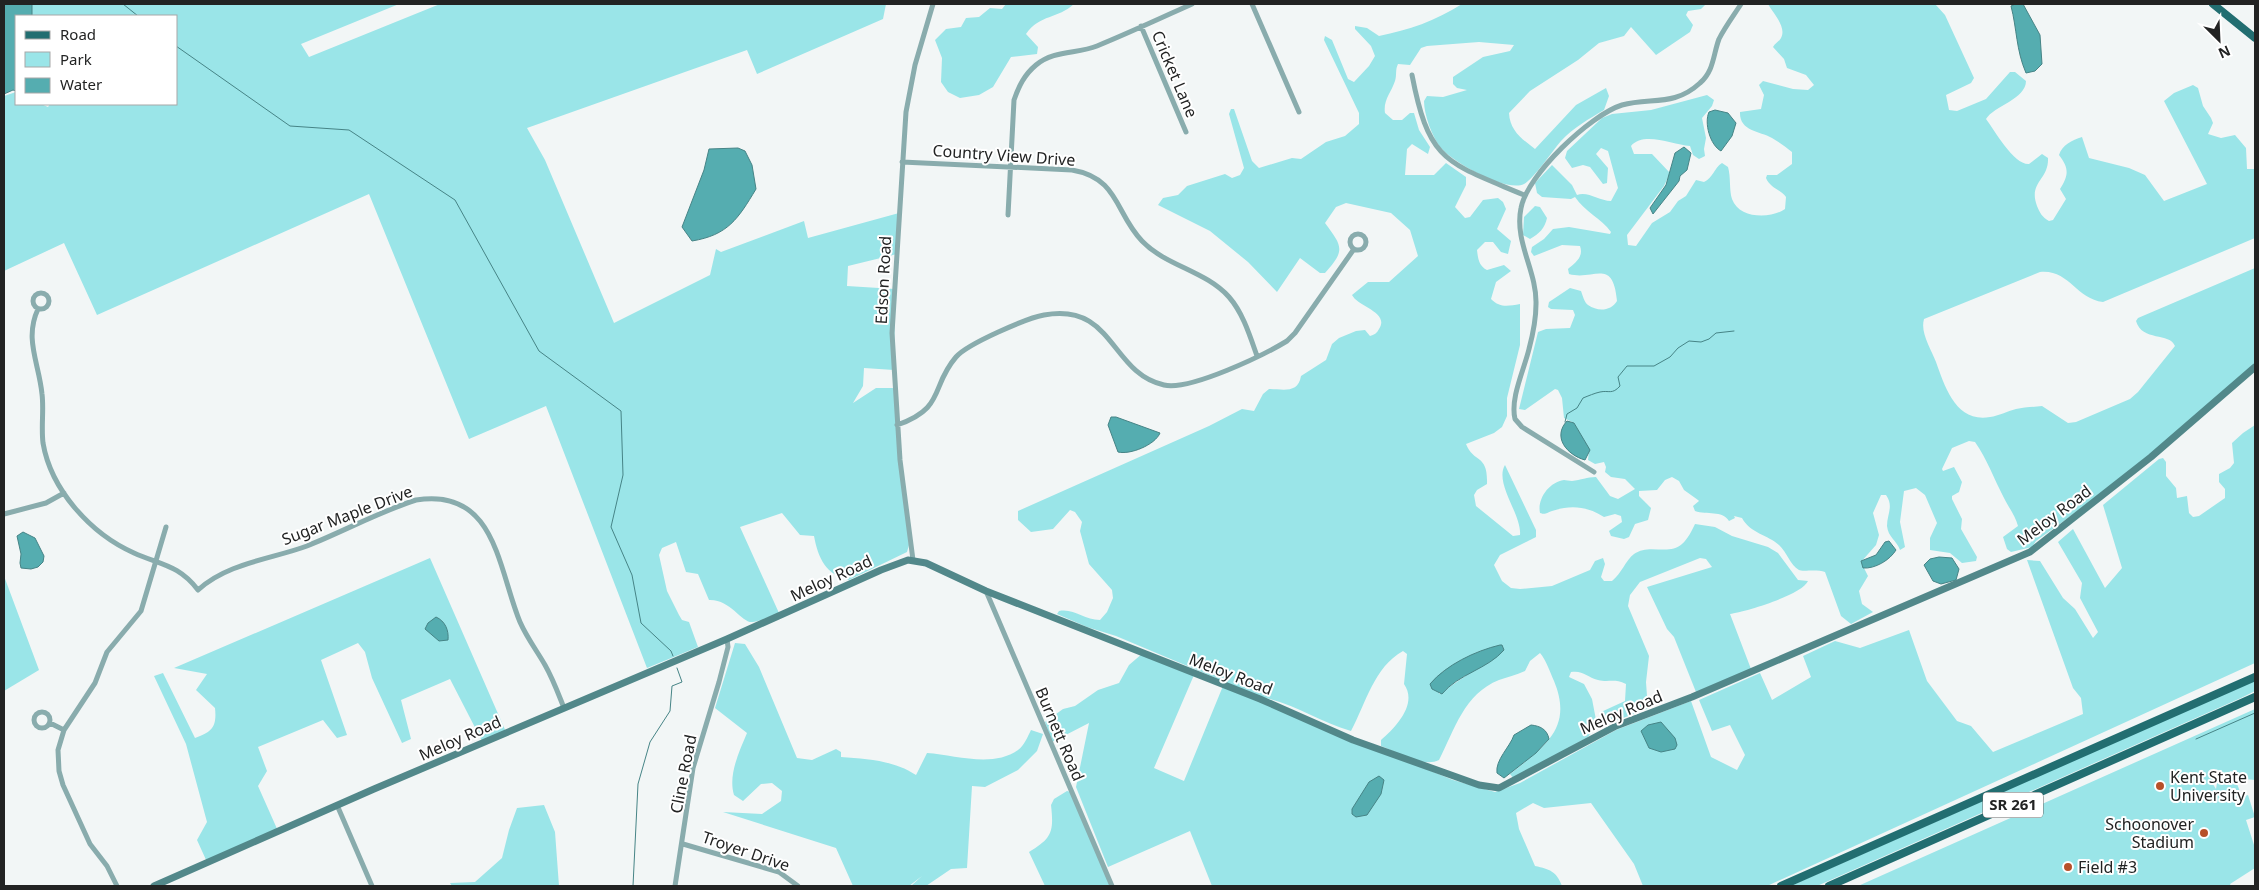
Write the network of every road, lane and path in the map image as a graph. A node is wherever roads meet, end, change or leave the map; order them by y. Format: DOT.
graph roads {
  1 [pos="933,4"];
  2 [pos="1192,4"];
  3 [pos="1252,4"];
  4 [pos="1742,4"];
  5 [pos="2213,4"];
  6 [pos="1141,26"];
  7 [pos="2255,38"];
  8 [pos="1412,75"];
  9 [pos="1299,112"];
  10 [pos="1186,132"];
  11 [pos="902,162"];
  12 [pos="1010,167"];
  13 [pos="1524,195"];
  14 [pos="1008,215"];
  15 [pos="1354,249"];
  16 [pos="38,309"];
  17 [pos="1257,356"];
  18 [pos="2255,367"];
  19 [pos="898,425"];
  20 [pos="1594,472"];
  21 [pos="64,493"];
  22 [pos="4,514"];
  23 [pos="166,527"];
  24 [pos="913,560"];
  25 [pos="157,561"];
  26 [pos="986,591"];
  27 [pos="727,639"];
  28 [pos="2255,677"];
  29 [pos="2255,697"];
  30 [pos="564,708"];
  31 [pos="50,723"];
  32 [pos="64,730"];
  33 [pos="338,805"];
  34 [pos="683,844"];
  35 [pos="117,886"];
  36 [pos="154,886"];
  37 [pos="372,886"];
  38 [pos="675,886"];
  39 [pos="798,886"];
  40 [pos="1112,886"];
  41 [pos="1781,886"];
  42 [pos="1830,886"];
  1 -- 11 [label="street, Edson Road"];
  2 -- 6 [label="street"];
  3 -- 9 [label="street"];
  4 -- 13 [label="street"];
  5 -- 7 [label="main road"];
  6 -- 10 [label="street, Cricket Lane"];
  6 -- 12 [label="street"];
  8 -- 13 [label="street"];
  11 -- 12 [label="street, Country View Drive"];
  11 -- 19 [label="street, Edson Road"];
  12 -- 14 [label="street"];
  12 -- 17 [label="street, Country View Drive"];
  13 -- 20 [label="street"];
  15 -- 17 [label="street"];
  16 -- 21 [label="street"];
  17 -- 19 [label="street"];
  18 -- 26 [label="street, Meloy Road"];
  19 -- 24 [label="street, Edson Road"];
  21 -- 22 [label="street"];
  21 -- 25 [label="street"];
  23 -- 25 [label="street"];
  24 -- 26 [label="street, Meloy Road"];
  24 -- 27 [label="street, Meloy Road"];
  25 -- 30 [label="street, Sugar Maple Drive"];
  25 -- 32 [label="street"];
  26 -- 40 [label="street, Burnett Road"];
  27 -- 30 [label="street, Meloy Road"];
  27 -- 34 [label="street, Cline Road"];
  28 -- 41 [label="main road, SR 261"];
  29 -- 42 [label="main road, SR 261"];
  30 -- 33 [label="street, Meloy Road"];
  31 -- 32 [label="street"];
  32 -- 35 [label="street"];
  33 -- 36 [label="street, Meloy Road"];
  33 -- 37 [label="street"];
  34 -- 38 [label="street, Cline Road"];
  34 -- 39 [label="street, Troyer Drive"];
}
